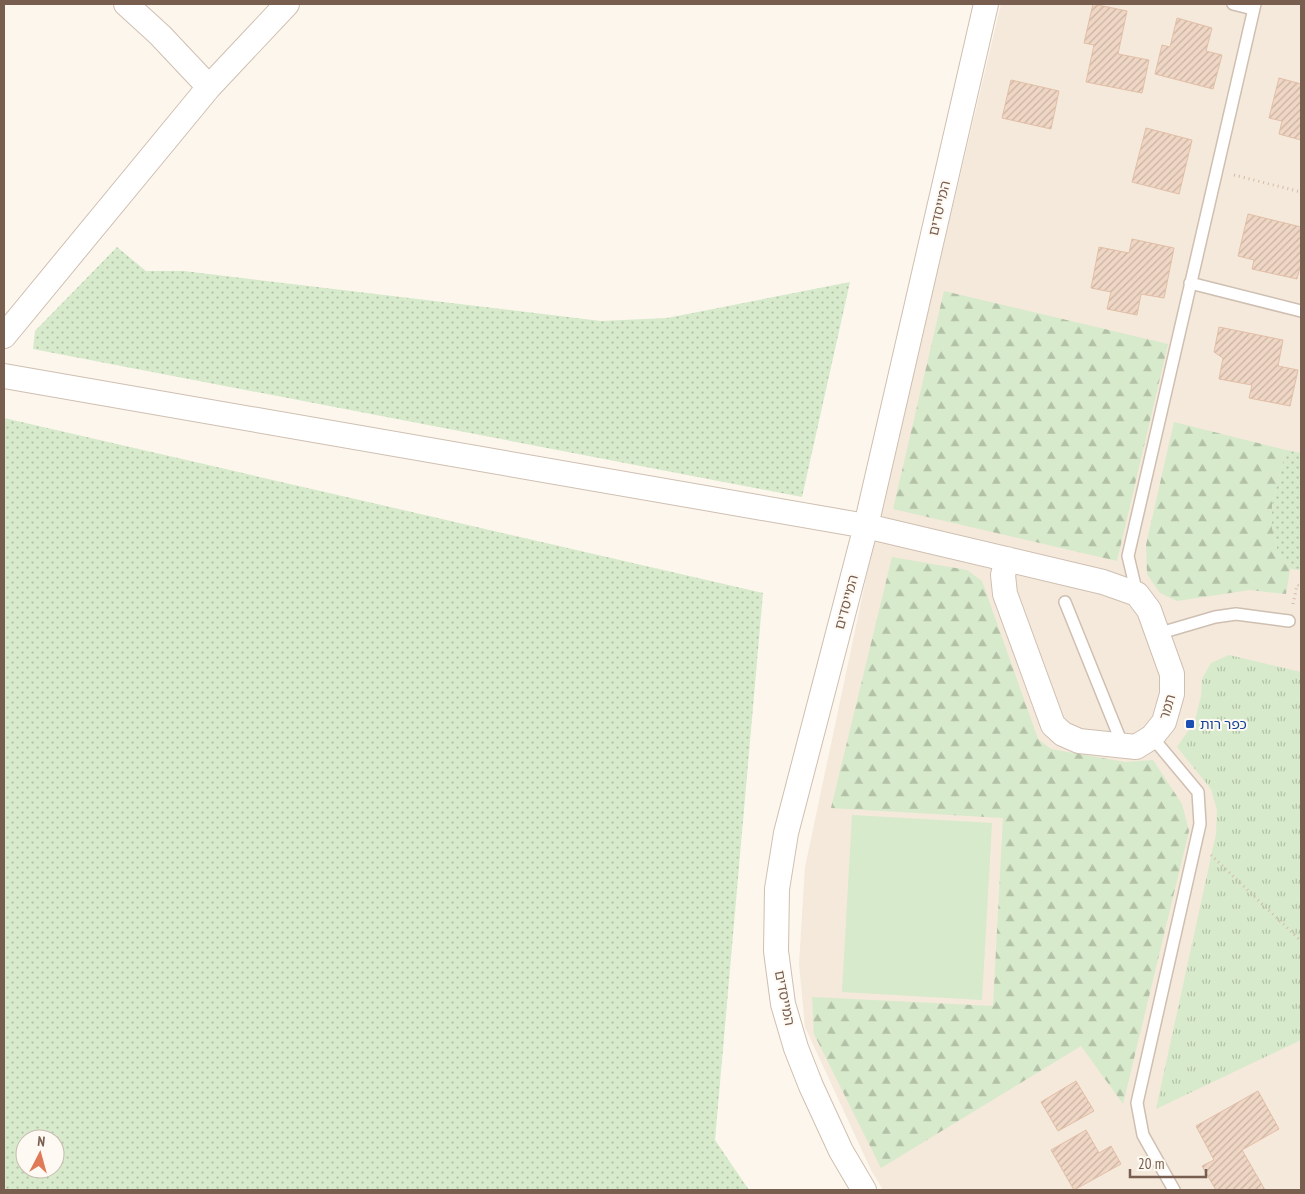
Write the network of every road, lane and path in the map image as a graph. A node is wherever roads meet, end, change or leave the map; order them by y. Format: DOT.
graph roads {
  1 [pos="126,4"];
  2 [pos="287,4"];
  3 [pos="986,4"];
  4 [pos="1233,4"];
  5 [pos="1254,6"];
  6 [pos="209,87"];
  7 [pos="1216,170"];
  8 [pos="1301,192"];
  9 [pos="1190,283"];
  10 [pos="1301,311"];
  11 [pos="4,336"];
  12 [pos="4,376"];
  13 [pos="866,526"];
  14 [pos="1007,559"];
  15 [pos="1136,594"];
  16 [pos="1065,602"];
  17 [pos="1289,621"];
  18 [pos="1157,634"];
  19 [pos="1152,737"];
  20 [pos="1123,746"];
  21 [pos="1196,840"];
  22 [pos="1301,941"];
  23 [pos="864,1190"];
  24 [pos="1174,1190"];
  1 -- 6 [label="street"];
  2 -- 6 [label="street"];
  3 -- 13 [label="street, המייסדים"];
  4 -- 5 [label="lane"];
  5 -- 7 [label="lane"];
  6 -- 11 [label="street"];
  7 -- 8 [label="path"];
  7 -- 9 [label="lane"];
  9 -- 10 [label="lane"];
  9 -- 15 [label="lane"];
  12 -- 13 [label="street"];
  13 -- 14 [label="street"];
  13 -- 23 [label="street, המייסדים"];
  14 -- 15 [label="street"];
  14 -- 20 [label="street, תמר"];
  15 -- 18 [label="street, תמר"];
  16 -- 20 [label="lane"];
  17 -- 18 [label="lane"];
  18 -- 19 [label="street, תמר"];
  19 -- 20 [label="street, תמר"];
  19 -- 21 [label="lane"];
  21 -- 22 [label="path"];
  21 -- 24 [label="lane"];
}
